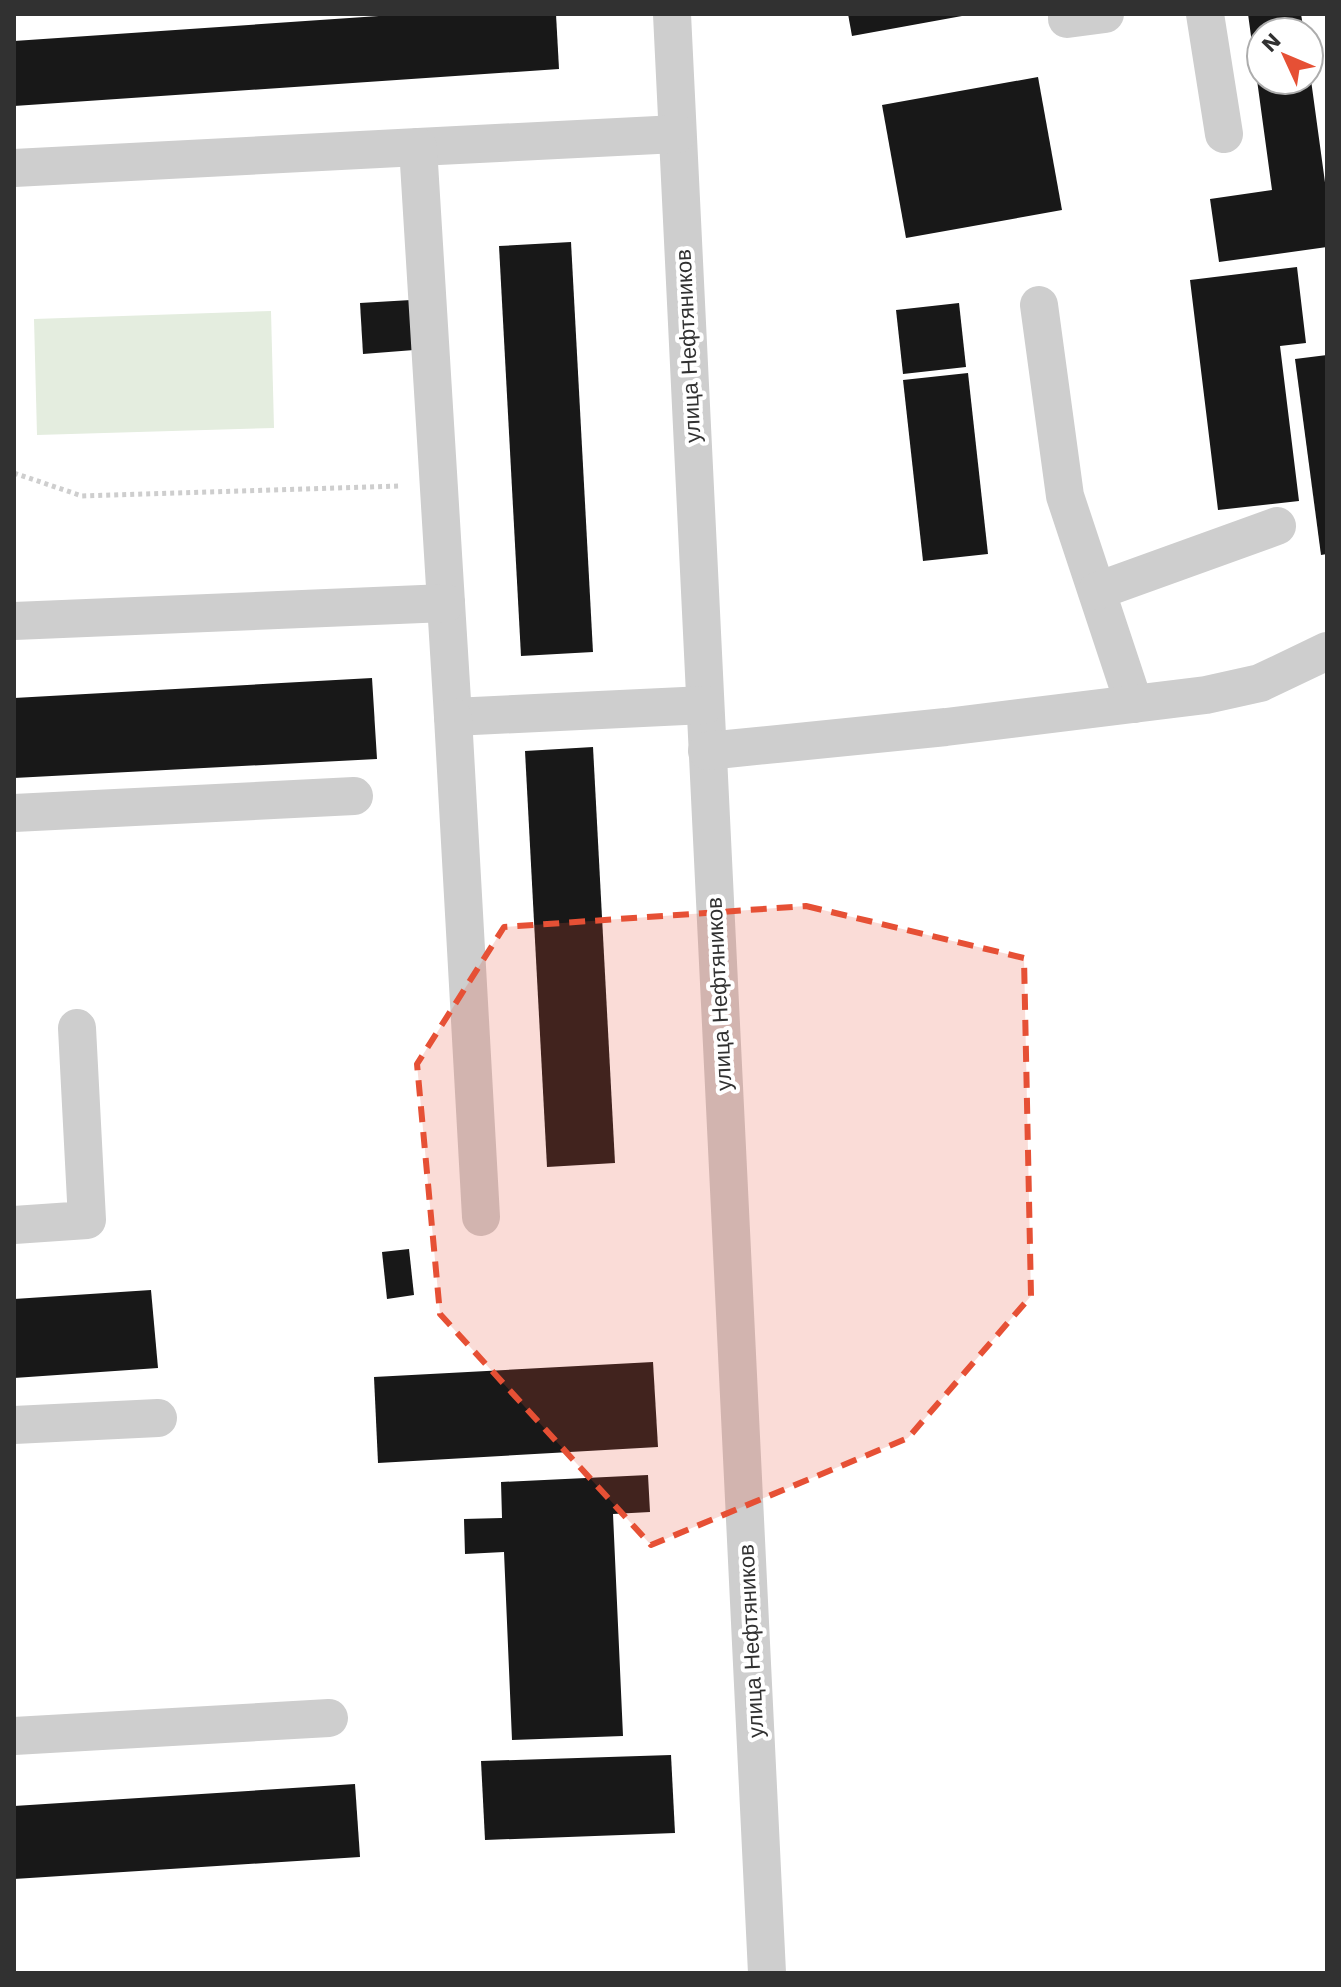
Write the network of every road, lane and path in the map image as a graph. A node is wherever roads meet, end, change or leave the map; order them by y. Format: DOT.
graph roads {
  1 [pos="672,14"];
  2 [pos="1067,14"];
  3 [pos="1105,14"];
  4 [pos="1205,14"];
  5 [pos="677,134"];
  6 [pos="1224,134"];
  7 [pos="418,147"];
  8 [pos="14,168"];
  9 [pos="1039,305"];
  10 [pos="14,473"];
  11 [pos="439,485"];
  12 [pos="1277,526"];
  13 [pos="1097,591"];
  14 [pos="446,603"];
  15 [pos="14,621"];
  16 [pos="1327,651"];
  17 [pos="1327,681"];
  18 [pos="1206,695"];
  19 [pos="1134,704"];
  20 [pos="705,705"];
  21 [pos="453,717"];
  22 [pos="707,751"];
  23 [pos="354,796"];
  24 [pos="14,813"];
  25 [pos="77,1028"];
  26 [pos="481,1217"];
  27 [pos="14,1225"];
  28 [pos="158,1418"];
  29 [pos="14,1425"];
  30 [pos="329,1718"];
  31 [pos="14,1736"];
  32 [pos="767,1973"];
  1 -- 5 [label="street, улица Нефтяников"];
  2 -- 3 [label="street"];
  4 -- 6 [label="street"];
  5 -- 7 [label="street"];
  5 -- 20 [label="street, улица Нефтяников"];
  7 -- 8 [label="street"];
  7 -- 11 [label="street"];
  9 -- 13 [label="street"];
  10 -- 11 [label="path"];
  11 -- 14 [label="street"];
  12 -- 13 [label="street"];
  13 -- 19 [label="street"];
  14 -- 15 [label="street"];
  14 -- 21 [label="street"];
  16 -- 18 [label="street"];
  17 -- 18 [label="street"];
  18 -- 19 [label="street"];
  19 -- 22 [label="street"];
  20 -- 21 [label="street"];
  20 -- 22 [label="street, улица Нефтяников"];
  21 -- 26 [label="street"];
  22 -- 32 [label="street, улица Нефтяников"];
  23 -- 24 [label="street"];
  25 -- 27 [label="street"];
  28 -- 29 [label="street"];
  30 -- 31 [label="street"];
}
